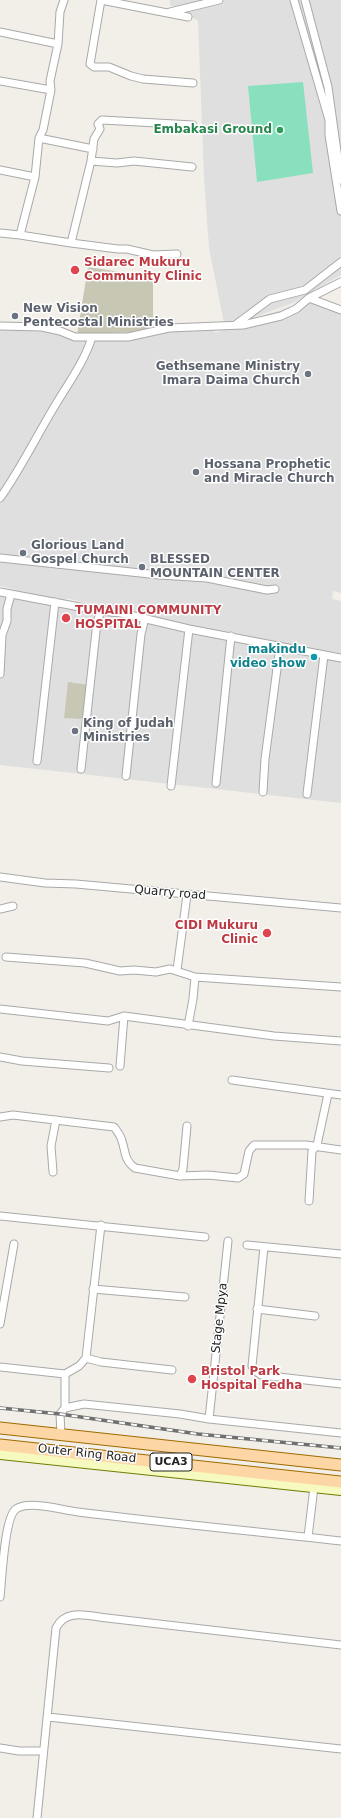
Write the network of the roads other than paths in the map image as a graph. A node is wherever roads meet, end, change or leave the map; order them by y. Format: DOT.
graph roads {
  1 [pos="64,0"];
  2 [pos="101,0"];
  3 [pos="219,0"];
  4 [pos="294,0"];
  5 [pos="305,0"];
  6 [pos="168,13"];
  7 [pos="188,17"];
  8 [pos="0,32"];
  9 [pos="58,44"];
  10 [pos="0,81"];
  11 [pos="193,83"];
  12 [pos="52,90"];
  13 [pos="193,125"];
  14 [pos="39,138"];
  15 [pos="93,149"];
  16 [pos="91,161"];
  17 [pos="192,167"];
  18 [pos="0,170"];
  19 [pos="35,177"];
  20 [pos="341,180"];
  21 [pos="341,211"];
  22 [pos="0,233"];
  23 [pos="20,235"];
  24 [pos="71,243"];
  25 [pos="177,254"];
  26 [pos="341,262"];
  27 [pos="341,282"];
  28 [pos="309,298"];
  29 [pos="341,310"];
  30 [pos="0,326"];
  31 [pos="235,326"];
  32 [pos="92,336"];
  33 [pos="0,498"];
  34 [pos="0,558"];
  35 [pos="275,589"];
  36 [pos="0,592"];
  37 [pos="11,594"];
  38 [pos="55,602"];
  39 [pos="100,611"];
  40 [pos="145,618"];
  41 [pos="189,629"];
  42 [pos="231,636"];
  43 [pos="280,646"];
  44 [pos="324,655"];
  45 [pos="341,658"];
  46 [pos="0,674"];
  47 [pos="37,761"];
  48 [pos="81,769"];
  49 [pos="126,776"];
  50 [pos="216,783"];
  51 [pos="171,786"];
  52 [pos="263,792"];
  53 [pos="307,794"];
  54 [pos="0,878"];
  55 [pos="187,895"];
  56 [pos="14,906"];
  57 [pos="0,908"];
  58 [pos="341,908"];
  59 [pos="6,957"];
  60 [pos="177,970"];
  61 [pos="195,977"];
  62 [pos="341,987"];
  63 [pos="0,1010"];
  64 [pos="124,1016"];
  65 [pos="188,1026"];
  66 [pos="341,1041"];
  67 [pos="0,1057"];
  68 [pos="120,1066"];
  69 [pos="109,1068"];
  70 [pos="232,1080"];
  71 [pos="328,1094"];
  72 [pos="341,1095"];
  73 [pos="0,1117"];
  74 [pos="56,1120"];
  75 [pos="187,1126"];
  76 [pos="317,1145"];
  77 [pos="341,1150"];
  78 [pos="53,1172"];
  79 [pos="180,1176"];
  80 [pos="309,1201"];
  81 [pos="0,1216"];
  82 [pos="101,1225"];
  83 [pos="205,1237"];
  84 [pos="228,1241"];
  85 [pos="14,1244"];
  86 [pos="248,1245"];
  87 [pos="264,1246"];
  88 [pos="341,1254"];
  89 [pos="93,1289"];
  90 [pos="185,1297"];
  91 [pos="257,1309"];
  92 [pos="315,1316"];
  93 [pos="0,1324"];
  94 [pos="86,1358"];
  95 [pos="0,1367"];
  96 [pos="172,1370"];
  97 [pos="65,1374"];
  98 [pos="341,1384"];
  99 [pos="65,1408"];
  100 [pos="209,1419"];
  101 [pos="0,1428"];
  102 [pos="341,1433"];
  103 [pos="61,1434"];
  104 [pos="0,1445"];
  105 [pos="0,1454"];
  106 [pos="341,1465"];
  107 [pos="341,1482"];
  108 [pos="314,1487"];
  109 [pos="341,1490"];
  110 [pos="308,1537"];
  111 [pos="341,1541"];
  112 [pos="0,1597"];
  113 [pos="341,1645"];
  114 [pos="48,1717"];
  115 [pos="0,1748"];
  116 [pos="341,1749"];
  117 [pos="43,1751"];
  118 [pos="37,1818"];
  1 -- 9 [label="street"];
  2 -- 6 [label="street"];
  2 -- 11 [label="street"];
  3 -- 6 [label="street"];
  4 -- 21 [label="street"];
  5 -- 20 [label="street"];
  6 -- 7 [label="street"];
  8 -- 9 [label="street"];
  9 -- 12 [label="street"];
  10 -- 12 [label="street"];
  12 -- 14 [label="street"];
  13 -- 15 [label="street"];
  14 -- 15 [label="street"];
  14 -- 19 [label="street"];
  15 -- 16 [label="street"];
  16 -- 17 [label="street"];
  16 -- 24 [label="street"];
  18 -- 19 [label="street"];
  19 -- 23 [label="street"];
  22 -- 23 [label="street"];
  23 -- 24 [label="street"];
  24 -- 25 [label="street"];
  26 -- 31 [label="street"];
  27 -- 28 [label="street"];
  28 -- 29 [label="street"];
  28 -- 31 [label="street"];
  30 -- 32 [label="street"];
  31 -- 32 [label="street"];
  32 -- 33 [label="street"];
  34 -- 35 [label="street"];
  36 -- 37 [label="street"];
  37 -- 38 [label="street"];
  37 -- 46 [label="street"];
  38 -- 39 [label="street"];
  38 -- 47 [label="street"];
  39 -- 40 [label="street"];
  39 -- 48 [label="street"];
  40 -- 41 [label="street"];
  40 -- 49 [label="street"];
  41 -- 42 [label="street"];
  41 -- 51 [label="street"];
  42 -- 43 [label="street"];
  42 -- 50 [label="street"];
  43 -- 44 [label="street"];
  43 -- 52 [label="street"];
  44 -- 45 [label="street"];
  44 -- 53 [label="street"];
  54 -- 55 [label="street, Quarry road"];
  55 -- 58 [label="street, Quarry road"];
  55 -- 60 [label="street"];
  56 -- 57 [label="street"];
  59 -- 60 [label="street"];
  60 -- 61 [label="street"];
  61 -- 62 [label="street"];
  61 -- 65 [label="street"];
  63 -- 64 [label="street"];
  64 -- 65 [label="street"];
  64 -- 68 [label="street"];
  65 -- 66 [label="street"];
  67 -- 69 [label="street"];
  70 -- 71 [label="street"];
  71 -- 72 [label="street"];
  71 -- 76 [label="street"];
  73 -- 74 [label="street"];
  74 -- 78 [label="street"];
  74 -- 79 [label="street"];
  75 -- 79 [label="street"];
  76 -- 77 [label="street"];
  76 -- 79 [label="street"];
  76 -- 80 [label="street"];
  81 -- 82 [label="street"];
  82 -- 83 [label="street"];
  82 -- 89 [label="street"];
  84 -- 100 [label="street, Stage Mpya"];
  85 -- 93 [label="street"];
  86 -- 87 [label="street"];
  87 -- 88 [label="street"];
  87 -- 91 [label="street"];
  89 -- 90 [label="street"];
  89 -- 94 [label="street"];
  91 -- 92 [label="street"];
  91 -- 98 [label="street"];
  94 -- 96 [label="street"];
  94 -- 97 [label="street"];
  95 -- 97 [label="street"];
  97 -- 99 [label="street"];
  99 -- 100 [label="street"];
  99 -- 103 [label="street"];
  100 -- 102 [label="street"];
  101 -- 103 [label="main road, Outer Ring Road / UCA3"];
  103 -- 106 [label="main road, Outer Ring Road / UCA3"];
  104 -- 107 [label="main road, Outer Ring Road / UCA3"];
  105 -- 108 [label="main road, UCA3"];
  108 -- 109 [label="main road, UCA3"];
  108 -- 110 [label="street"];
  110 -- 111 [label="street"];
  110 -- 112 [label="street"];
  113 -- 114 [label="street"];
  114 -- 116 [label="street"];
  114 -- 117 [label="street"];
  115 -- 117 [label="street"];
  117 -- 118 [label="street"];
}
